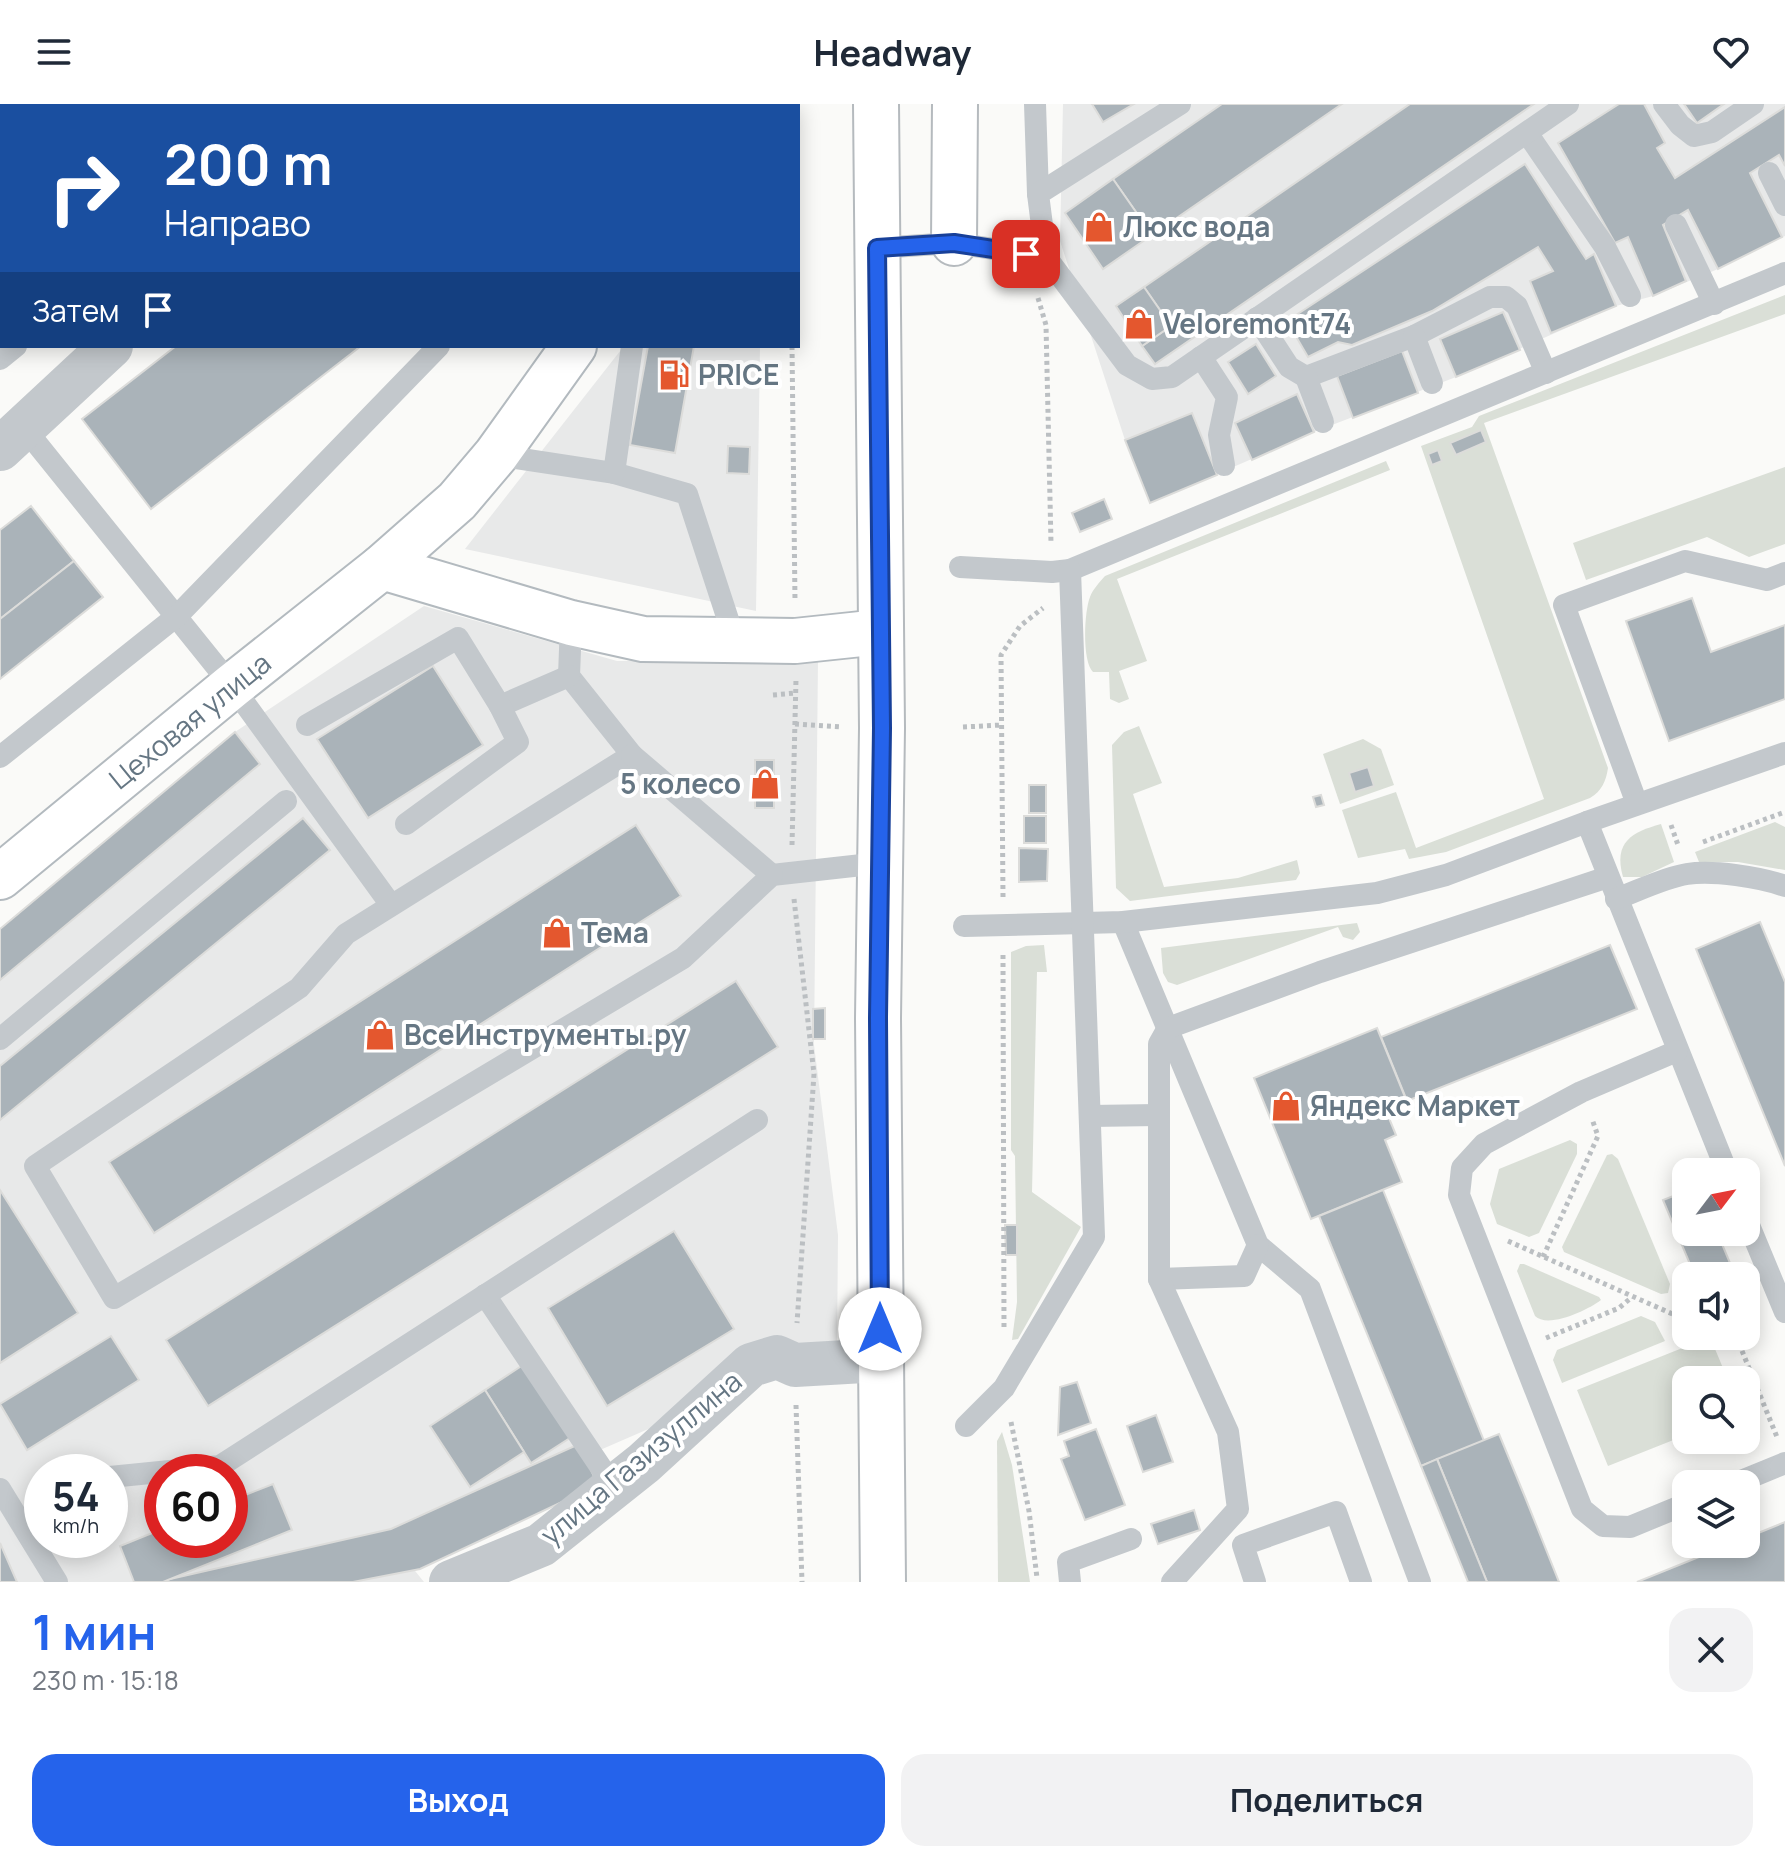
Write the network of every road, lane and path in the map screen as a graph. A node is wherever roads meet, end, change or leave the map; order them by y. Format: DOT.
graph roads {
  1 [pos="876,104"];
  2 [pos="955,104"];
  3 [pos="1035,104"];
  4 [pos="1180,104"];
  5 [pos="1568,104"];
  6 [pos="1664,104"];
  7 [pos="1753,104"];
  8 [pos="1527,133"];
  9 [pos="1769,173"];
  10 [pos="1038,194"];
  11 [pos="1785,205"];
  12 [pos="1676,225"];
  13 [pos="954,243"];
  14 [pos="877,248"];
  15 [pos="1036,255"];
  16 [pos="1785,273"];
  17 [pos="1630,296"];
  18 [pos="1714,304"];
  19 [pos="1257,318"];
  20 [pos="1414,336"];
  21 [pos="109,348"];
  22 [pos="437,348"];
  23 [pos="573,348"];
  24 [pos="632,348"];
  25 [pos="792,348"];
  26 [pos="1201,357"];
  27 [pos="1546,373"];
  28 [pos="1306,377"];
  29 [pos="1432,383"];
  30 [pos="1323,422"];
  31 [pos="12,439"];
  32 [pos="496,455"];
  33 [pos="1224,465"];
  34 [pos="614,473"];
  35 [pos="382,567"];
  36 [pos="960,567"];
  37 [pos="1061,571"];
  38 [pos="1785,573"];
  39 [pos="178,615"];
  40 [pos="571,623"];
  41 [pos="880,632"];
  42 [pos="735,641"];
  43 [pos="795,641"];
  44 [pos="569,676"];
  45 [pos="232,686"];
  46 [pos="796,693"];
  47 [pos="773,695"];
  48 [pos="500,706"];
  49 [pos="307,725"];
  50 [pos="1002,725"];
  51 [pos="963,727"];
  52 [pos="1785,753"];
  53 [pos="632,755"];
  54 [pos="0,757"];
  55 [pos="1661,797"];
  56 [pos="286,801"];
  57 [pos="1637,804"];
  58 [pos="1784,815"];
  59 [pos="1587,822"];
  60 [pos="406,824"];
  61 [pos="1694,845"];
  62 [pos="1680,850"];
  63 [pos="880,863"];
  64 [pos="782,874"];
  65 [pos="0,877"];
  66 [pos="1608,877"];
  67 [pos="1785,886"];
  68 [pos="1616,899"];
  69 [pos="391,905"];
  70 [pos="1123,922"];
  71 [pos="1083,923"];
  72 [pos="1003,925"];
  73 [pos="964,926"];
  74 [pos="1168,1028"];
  75 [pos="0,1039"];
  76 [pos="1677,1051"];
  77 [pos="1581,1092"];
  78 [pos="1158,1115"];
  79 [pos="1090,1116"];
  80 [pos="757,1120"];
  81 [pos="1721,1158"];
  82 [pos="1470,1225"];
  83 [pos="1258,1245"];
  84 [pos="1758,1246"];
  85 [pos="1543,1257"];
  86 [pos="1159,1279"];
  87 [pos="485,1295"];
  88 [pos="1632,1297"];
  89 [pos="1785,1312"];
  90 [pos="1672,1314"];
  91 [pos="1519,1349"];
  92 [pos="1742,1350"];
  93 [pos="881,1360"];
  94 [pos="795,1365"];
  95 [pos="1004,1388"];
  96 [pos="966,1426"];
  97 [pos="1782,1453"];
  98 [pos="1756,1470"];
  99 [pos="128,1475"];
  100 [pos="614,1487"];
  101 [pos="0,1489"];
  102 [pos="1672,1510"];
  103 [pos="8,1517"];
  104 [pos="1131,1539"];
  105 [pos="57,1582"];
  106 [pos="451,1582"];
  107 [pos="802,1582"];
  108 [pos="883,1582"];
  109 [pos="1037,1582"];
  110 [pos="1070,1582"];
  111 [pos="1172,1582"];
  112 [pos="1255,1582"];
  113 [pos="1361,1582"];
  114 [pos="1420,1582"];
  1 -- 14 [label="main road"];
  2 -- 13 [label="main road"];
  3 -- 10 [label="lane"];
  4 -- 10 [label="lane"];
  5 -- 8 [label="lane"];
  6 -- 7 [label="lane"];
  8 -- 17 [label="lane"];
  8 -- 19 [label="lane"];
  9 -- 11 [label="lane"];
  10 -- 15 [label="lane"];
  12 -- 18 [label="lane"];
  13 -- 14 [label="lane"];
  13 -- 15 [label="lane"];
  14 -- 41 [label="main road"];
  15 -- 26 [label="lane"];
  15 -- 37 [label="path"];
  16 -- 18 [label="lane"];
  18 -- 27 [label="lane"];
  19 -- 26 [label="lane"];
  19 -- 28 [label="lane"];
  20 -- 27 [label="lane"];
  20 -- 28 [label="lane"];
  20 -- 29 [label="lane"];
  21 -- 31 [label="street"];
  22 -- 39 [label="lane"];
  23 -- 32 [label="main road, Цеховая улица"];
  24 -- 34 [label="lane"];
  25 -- 43 [label="path"];
  26 -- 33 [label="lane"];
  27 -- 37 [label="lane"];
  28 -- 30 [label="lane"];
  31 -- 39 [label="lane"];
  32 -- 34 [label="lane"];
  32 -- 35 [label="main road, Цеховая улица"];
  34 -- 42 [label="lane"];
  35 -- 40 [label="main road"];
  35 -- 45 [label="main road, Цеховая улица"];
  36 -- 37 [label="lane"];
  37 -- 50 [label="path"];
  37 -- 71 [label="lane"];
  38 -- 57 [label="lane"];
  39 -- 45 [label="lane"];
  39 -- 54 [label="lane"];
  40 -- 42 [label="main road"];
  40 -- 44 [label="lane"];
  41 -- 43 [label="main road"];
  41 -- 63 [label="main road"];
  42 -- 43 [label="main road"];
  43 -- 46 [label="path"];
  44 -- 48 [label="lane"];
  44 -- 53 [label="lane"];
  45 -- 65 [label="main road, Цеховая улица"];
  45 -- 69 [label="lane"];
  46 -- 47 [label="path"];
  46 -- 64 [label="path"];
  48 -- 49 [label="lane"];
  48 -- 60 [label="lane"];
  50 -- 51 [label="path"];
  50 -- 72 [label="path"];
  52 -- 55 [label="lane"];
  53 -- 64 [label="lane"];
  53 -- 69 [label="lane"];
  55 -- 57 [label="lane"];
  55 -- 62 [label="path"];
  56 -- 75 [label="lane"];
  57 -- 59 [label="lane"];
  58 -- 61 [label="path"];
  59 -- 66 [label="lane"];
  59 -- 70 [label="lane"];
  63 -- 64 [label="lane"];
  63 -- 93 [label="main road"];
  64 -- 69 [label="lane"];
  64 -- 94 [label="path"];
  66 -- 68 [label="lane"];
  66 -- 74 [label="lane"];
  67 -- 68 [label="lane"];
  68 -- 76 [label="lane"];
  70 -- 71 [label="lane"];
  70 -- 74 [label="lane"];
  71 -- 72 [label="lane"];
  71 -- 79 [label="lane"];
  72 -- 73 [label="lane"];
  72 -- 95 [label="path"];
  74 -- 78 [label="lane"];
  74 -- 83 [label="lane"];
  76 -- 77 [label="lane"];
  76 -- 81 [label="lane"];
  77 -- 82 [label="lane"];
  77 -- 85 [label="path"];
  78 -- 79 [label="lane"];
  78 -- 86 [label="lane"];
  79 -- 95 [label="lane"];
  80 -- 87 [label="lane"];
  82 -- 85 [label="path"];
  82 -- 91 [label="lane"];
  83 -- 86 [label="lane"];
  83 -- 114 [label="lane"];
  84 -- 89 [label="lane"];
  85 -- 88 [label="path"];
  86 -- 111 [label="lane"];
  87 -- 99 [label="lane"];
  87 -- 100 [label="lane"];
  88 -- 90 [label="path"];
  88 -- 91 [label="path"];
  91 -- 102 [label="lane"];
  92 -- 97 [label="path"];
  93 -- 94 [label="street, улица Газизуллина"];
  93 -- 108 [label="main road"];
  94 -- 100 [label="street, улица Газизуллина"];
  94 -- 107 [label="path"];
  95 -- 96 [label="lane"];
  95 -- 109 [label="path"];
  97 -- 98 [label="lane"];
  100 -- 106 [label="street, улица Газизуллина"];
  101 -- 103 [label="lane"];
  103 -- 105 [label="lane"];
  104 -- 110 [label="lane"];
  112 -- 113 [label="lane"];
}
